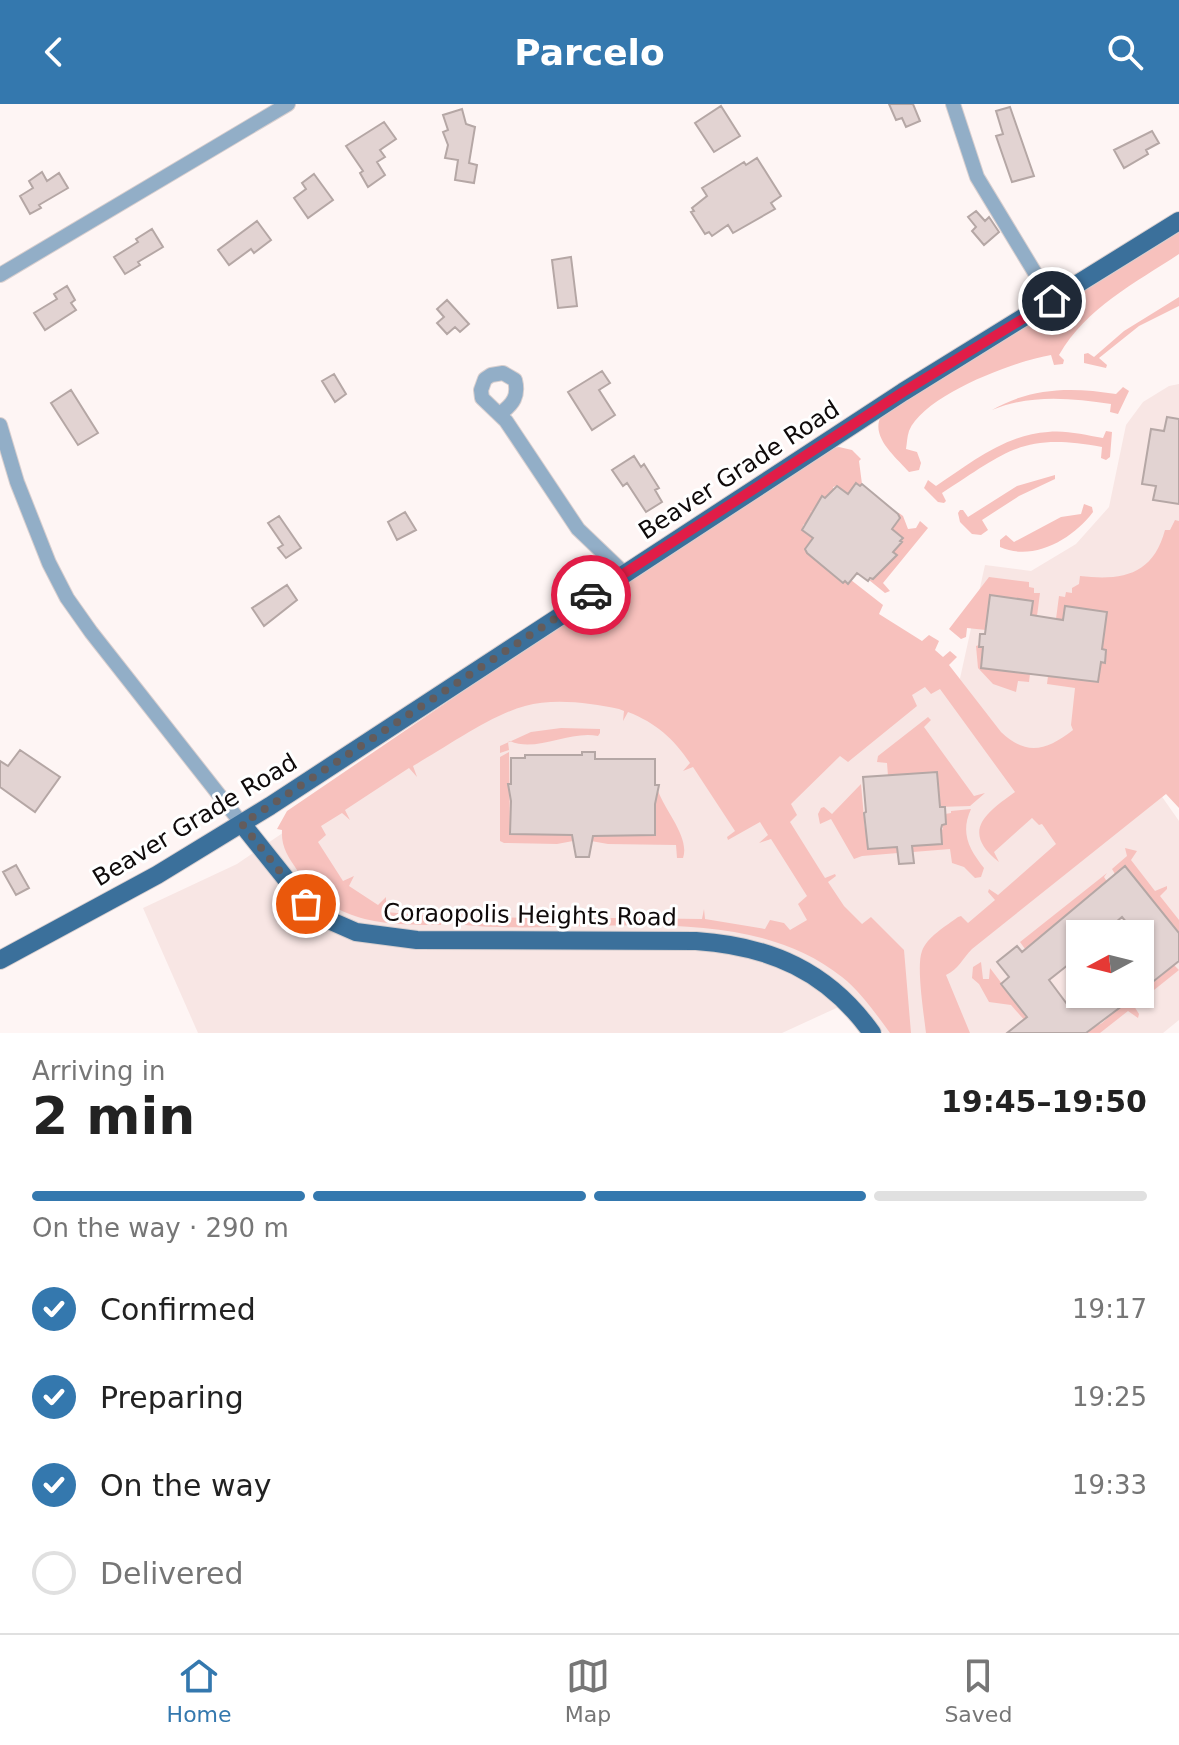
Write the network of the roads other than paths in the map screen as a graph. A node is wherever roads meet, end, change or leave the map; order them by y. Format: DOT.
graph roads {
  1 [pos="288,104"];
  2 [pos="953,104"];
  3 [pos="1179,221"];
  4 [pos="0,275"];
  5 [pos="1052,301"];
  6 [pos="501,413"];
  7 [pos="0,425"];
  8 [pos="624,573"];
  9 [pos="242,824"];
  10 [pos="0,960"];
  11 [pos="872,1033"];
  1 -- 4 [label="street"];
  2 -- 5 [label="street"];
  3 -- 5 [label="main road, Beaver Grade Road"];
  5 -- 8 [label="main road, Beaver Grade Road"];
  6 -- 8 [label="street"];
  7 -- 9 [label="street, Coraopolis Heights Road"];
  8 -- 9 [label="main road, Beaver Grade Road"];
  9 -- 10 [label="main road, Beaver Grade Road"];
  9 -- 11 [label="main road, Coraopolis Heights Road"];
}
